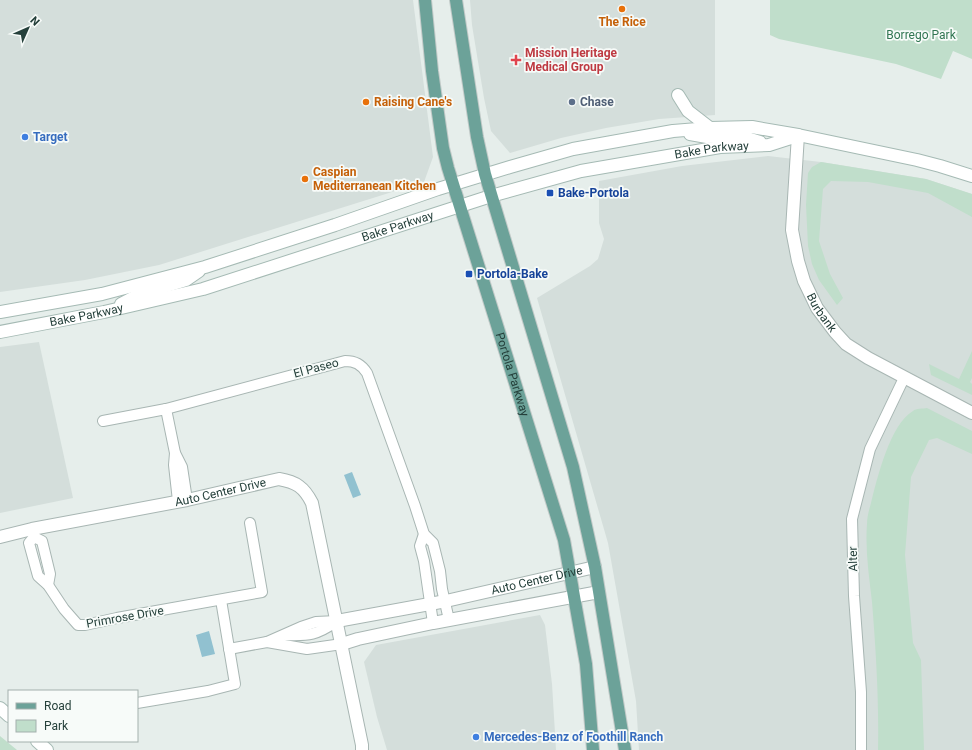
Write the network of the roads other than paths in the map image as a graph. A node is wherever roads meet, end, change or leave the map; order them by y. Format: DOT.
graph roads {
  1 [pos="425,0"];
  2 [pos="456,0"];
  3 [pos="678,95"];
  4 [pos="710,128"];
  5 [pos="673,131"];
  6 [pos="798,135"];
  7 [pos="769,145"];
  8 [pos="485,174"];
  9 [pos="972,176"];
  10 [pos="454,184"];
  11 [pos="492,196"];
  12 [pos="461,207"];
  13 [pos="205,267"];
  14 [pos="0,312"];
  15 [pos="104,312"];
  16 [pos="0,332"];
  17 [pos="904,378"];
  18 [pos="166,409"];
  19 [pos="972,413"];
  20 [pos="103,421"];
  21 [pos="183,500"];
  22 [pos="250,523"];
  23 [pos="33,533"];
  24 [pos="424,534"];
  25 [pos="0,537"];
  26 [pos="595,567"];
  27 [pos="570,573"];
  28 [pos="599,592"];
  29 [pos="574,596"];
  30 [pos="221,600"];
  31 [pos="446,602"];
  32 [pos="430,605"];
  33 [pos="449,620"];
  34 [pos="337,621"];
  35 [pos="433,623"];
  36 [pos="267,642"];
  37 [pos="342,644"];
  38 [pos="229,649"];
  39 [pos="138,704"];
  40 [pos="0,708"];
  41 [pos="8,715"];
  42 [pos="38,742"];
  43 [pos="47,750"];
  44 [pos="362,750"];
  45 [pos="593,750"];
  46 [pos="625,750"];
  47 [pos="862,750"];
  1 -- 10 [label="main road, Portola Parkway"];
  2 -- 8 [label="main road"];
  3 -- 4 [label="main road"];
  4 -- 5 [label="main road, Bake Parkway"];
  4 -- 6 [label="main road, Bake Parkway"];
  5 -- 7 [label="main road"];
  5 -- 8 [label="main road, Bake Parkway"];
  6 -- 7 [label="main road, Bake Parkway"];
  6 -- 9 [label="main road, Bake Parkway"];
  6 -- 17 [label="main road, Burbank"];
  7 -- 11 [label="main road, Bake Parkway"];
  8 -- 10 [label="main road, Bake Parkway"];
  8 -- 11 [label="main road"];
  10 -- 12 [label="main road, Portola Parkway"];
  10 -- 13 [label="main road, Bake Parkway"];
  11 -- 12 [label="main road, Bake Parkway"];
  11 -- 26 [label="main road"];
  12 -- 15 [label="main road, Bake Parkway"];
  12 -- 27 [label="main road, Portola Parkway"];
  13 -- 14 [label="main road, Bake Parkway"];
  13 -- 15 [label="main road"];
  15 -- 16 [label="main road, Bake Parkway"];
  17 -- 19 [label="main road, Burbank"];
  17 -- 47 [label="street, Alter"];
  18 -- 20 [label="street, El Paseo"];
  18 -- 21 [label="street"];
  18 -- 24 [label="street, El Paseo"];
  21 -- 23 [label="main road, Auto Center Drive"];
  21 -- 34 [label="main road, Auto Center Drive"];
  22 -- 30 [label="street, Primrose Drive"];
  23 -- 25 [label="main road, Auto Center Drive"];
  23 -- 30 [label="street, Primrose Drive"];
  24 -- 31 [label="street, El Paseo"];
  24 -- 32 [label="street, El Paseo"];
  26 -- 27 [label="main road, Auto Center Drive"];
  26 -- 28 [label="main road"];
  27 -- 29 [label="main road, Portola Parkway"];
  27 -- 31 [label="main road, Auto Center Drive"];
  28 -- 29 [label="main road, Auto Center Drive"];
  28 -- 46 [label="main road"];
  29 -- 33 [label="main road, Auto Center Drive"];
  29 -- 45 [label="main road, Portola Parkway"];
  30 -- 38 [label="street"];
  31 -- 32 [label="main road, Auto Center Drive"];
  31 -- 33 [label="street, El Paseo"];
  32 -- 34 [label="main road, Auto Center Drive"];
  32 -- 35 [label="street, El Paseo"];
  33 -- 35 [label="main road, Auto Center Drive"];
  34 -- 36 [label="street"];
  34 -- 37 [label="main road, Auto Center Drive"];
  35 -- 37 [label="main road, Auto Center Drive"];
  36 -- 37 [label="street"];
  36 -- 38 [label="street"];
  37 -- 44 [label="main road, Auto Center Drive"];
  38 -- 39 [label="street"];
  40 -- 41 [label="main road"];
  42 -- 43 [label="main road"];
}
